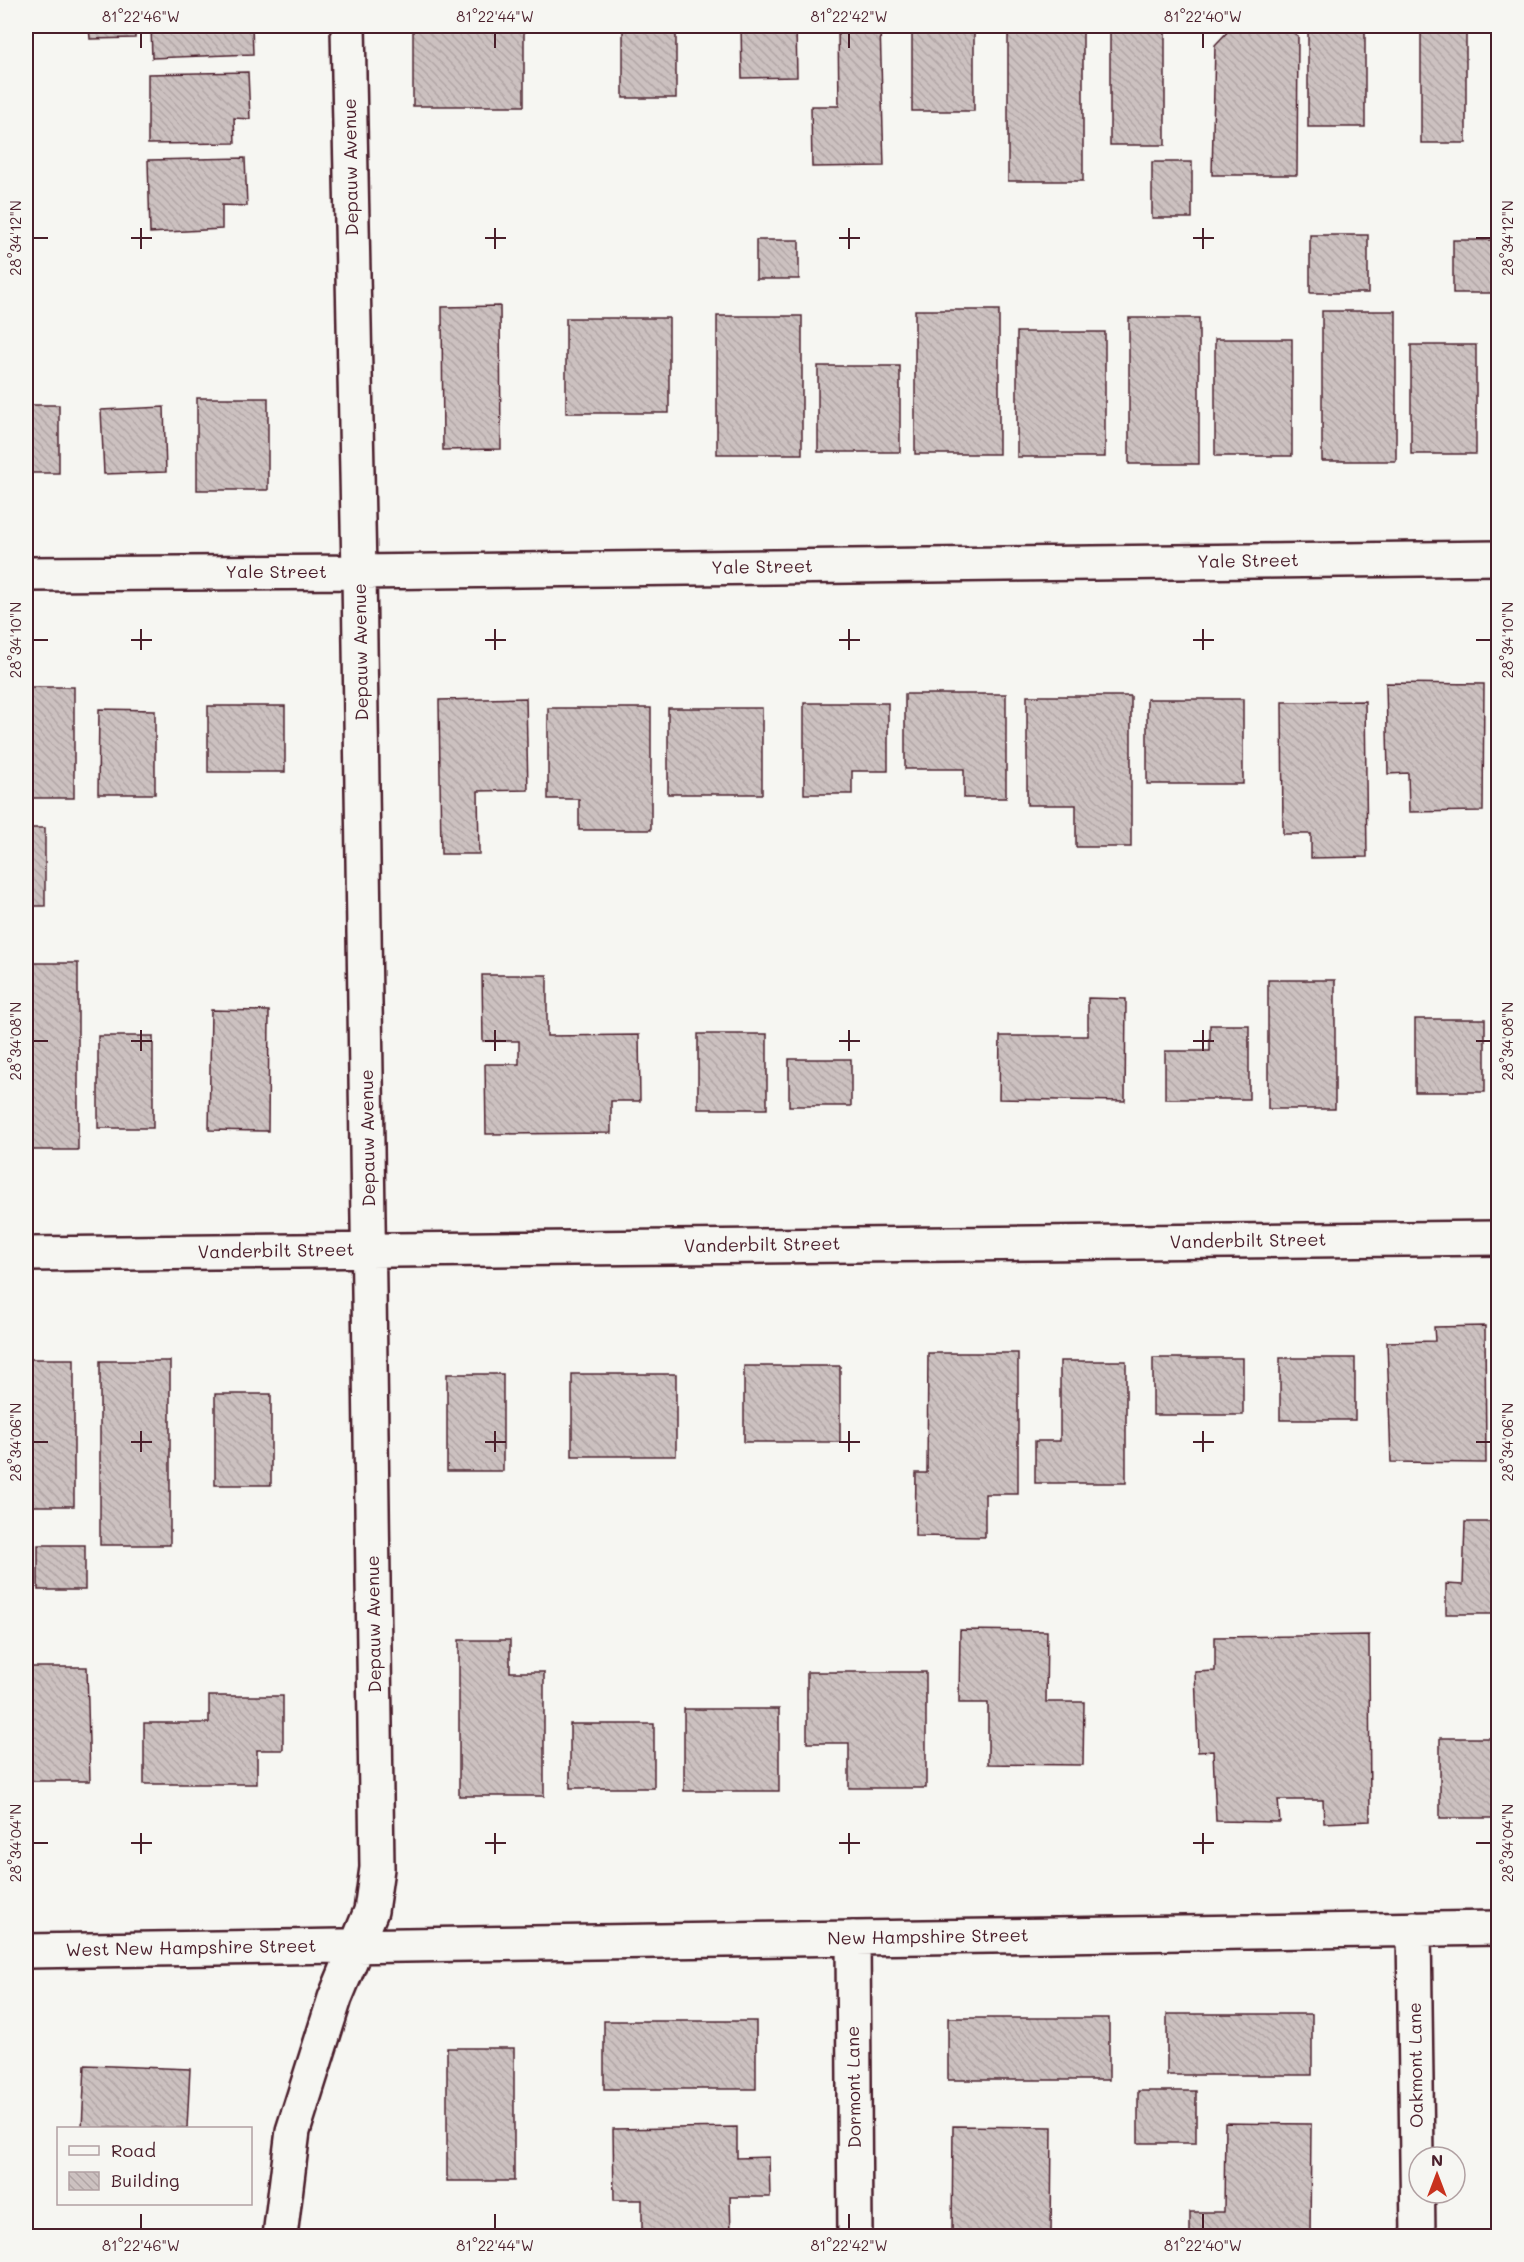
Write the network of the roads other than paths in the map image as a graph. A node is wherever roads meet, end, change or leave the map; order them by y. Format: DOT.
graph roads {
  1 [pos="348,26"];
  2 [pos="1498,558"];
  3 [pos="359,572"];
  4 [pos="26,574"];
  5 [pos="1498,1238"];
  6 [pos="369,1249"];
  7 [pos="26,1254"];
  8 [pos="1498,1928"];
  9 [pos="1414,1929"];
  10 [pos="853,1938"];
  11 [pos="357,1945"];
  12 [pos="26,1951"];
  13 [pos="280,2236"];
  14 [pos="855,2236"];
  15 [pos="1418,2236"];
  1 -- 3 [label="street, Depauw Avenue"];
  2 -- 3 [label="street, Yale Street"];
  3 -- 4 [label="street, Yale Street"];
  3 -- 6 [label="street, Depauw Avenue"];
  5 -- 6 [label="street, Vanderbilt Street"];
  6 -- 7 [label="street, Vanderbilt Street"];
  6 -- 11 [label="street, Depauw Avenue"];
  8 -- 9 [label="street, New Hampshire Street"];
  9 -- 10 [label="street, New Hampshire Street"];
  9 -- 15 [label="street, Oakmont Lane"];
  10 -- 11 [label="street, New Hampshire Street"];
  10 -- 14 [label="street, Dormont Lane"];
  11 -- 12 [label="street, West New Hampshire Street"];
  11 -- 13 [label="street, Depauw Avenue"];
}
